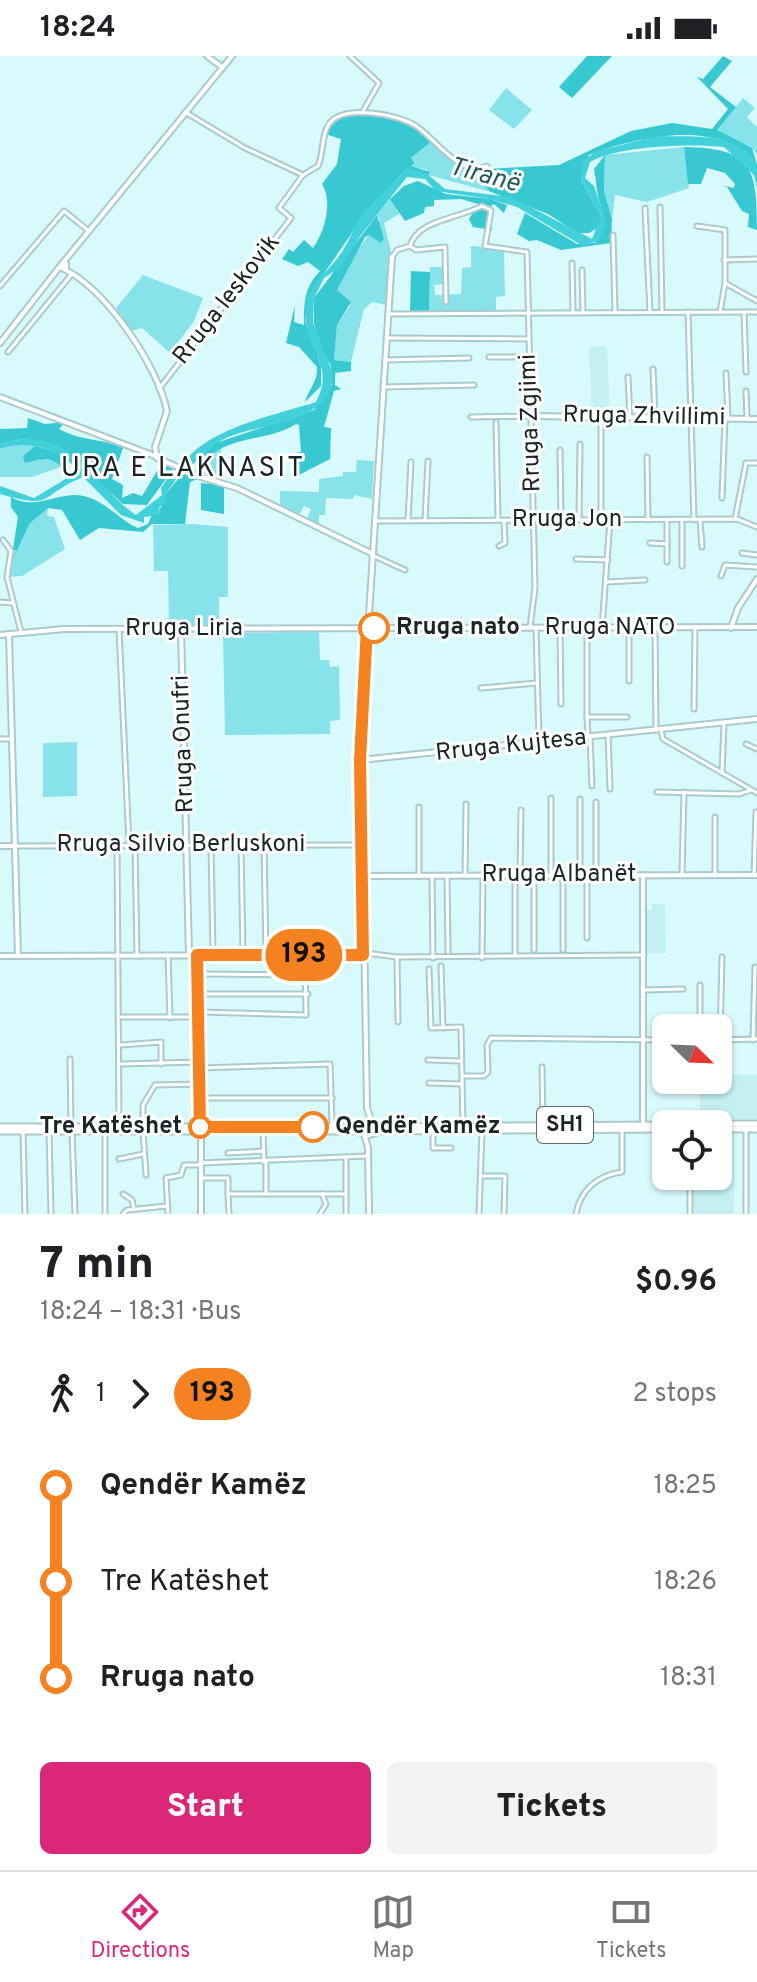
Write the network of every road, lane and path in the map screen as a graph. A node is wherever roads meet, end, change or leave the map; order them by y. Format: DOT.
graph roads {
  1 [pos="207,56"];
  2 [pos="232,56"];
  3 [pos="350,56"];
  4 [pos="222,67"];
  5 [pos="185,112"];
  6 [pos="362,113"];
  7 [pos="487,166"];
  8 [pos="303,175"];
  9 [pos="660,207"];
  10 [pos="645,208"];
  11 [pos="697,226"];
  12 [pos="89,231"];
  13 [pos="613,235"];
  14 [pos="410,246"];
  15 [pos="392,257"];
  16 [pos="757,259"];
  17 [pos="724,260"];
  18 [pos="572,263"];
  19 [pos="63,266"];
  20 [pos="582,270"];
  21 [pos="72,274"];
  22 [pos="725,283"];
  23 [pos="0,286"];
  24 [pos="757,301"];
  25 [pos="446,302"];
  26 [pos="615,312"];
  27 [pos="662,312"];
  28 [pos="688,312"];
  29 [pos="720,312"];
  30 [pos="744,312"];
  31 [pos="757,312"];
  32 [pos="528,313"];
  33 [pos="573,313"];
  34 [pos="583,313"];
  35 [pos="650,313"];
  36 [pos="388,314"];
  37 [pos="387,338"];
  38 [pos="528,339"];
  39 [pos="0,343"];
  40 [pos="8,352"];
  41 [pos="489,357"];
  42 [pos="529,357"];
  43 [pos="469,358"];
  44 [pos="385,360"];
  45 [pos="653,369"];
  46 [pos="746,372"];
  47 [pos="726,373"];
  48 [pos="628,377"];
  49 [pos="474,385"];
  50 [pos="383,387"];
  51 [pos="159,389"];
  52 [pos="746,391"];
  53 [pos="0,397"];
  54 [pos="531,416"];
  55 [pos="601,416"];
  56 [pos="471,417"];
  57 [pos="630,417"];
  58 [pos="655,417"];
  59 [pos="690,417"];
  60 [pos="726,418"];
  61 [pos="747,418"];
  62 [pos="757,419"];
  63 [pos="496,422"];
  64 [pos="580,444"];
  65 [pos="155,447"];
  66 [pos="560,450"];
  67 [pos="148,453"];
  68 [pos="647,457"];
  69 [pos="159,459"];
  70 [pos="428,461"];
  71 [pos="411,462"];
  72 [pos="757,463"];
  73 [pos="722,498"];
  74 [pos="579,519"];
  75 [pos="735,519"];
  76 [pos="408,520"];
  77 [pos="425,520"];
  78 [pos="498,520"];
  79 [pos="504,520"];
  80 [pos="534,520"];
  81 [pos="561,520"];
  82 [pos="601,520"];
  83 [pos="610,520"];
  84 [pos="648,520"];
  85 [pos="667,520"];
  86 [pos="682,520"];
  87 [pos="694,520"];
  88 [pos="700,520"];
  89 [pos="375,521"];
  90 [pos="757,527"];
  91 [pos="3,540"];
  92 [pos="373,542"];
  93 [pos="650,543"];
  94 [pos="667,544"];
  95 [pos="499,546"];
  96 [pos="365,547"];
  97 [pos="702,547"];
  98 [pos="742,553"];
  99 [pos="372,555"];
  100 [pos="757,555"];
  101 [pos="576,559"];
  102 [pos="608,560"];
  103 [pos="667,562"];
  104 [pos="682,566"];
  105 [pos="757,567"];
  106 [pos="405,570"];
  107 [pos="7,575"];
  108 [pos="0,576"];
  109 [pos="721,576"];
  110 [pos="757,579"];
  111 [pos="645,580"];
  112 [pos="606,582"];
  113 [pos="0,602"];
  114 [pos="13,603"];
  115 [pos="757,627"];
  116 [pos="367,628"];
  117 [pos="530,628"];
  118 [pos="536,628"];
  119 [pos="560,628"];
  120 [pos="587,628"];
  121 [pos="602,628"];
  122 [pos="629,628"];
  123 [pos="655,628"];
  124 [pos="695,628"];
  125 [pos="731,628"];
  126 [pos="119,629"];
  127 [pos="181,629"];
  128 [pos="21,632"];
  129 [pos="9,634"];
  130 [pos="0,635"];
  131 [pos="629,681"];
  132 [pos="537,683"];
  133 [pos="481,688"];
  134 [pos="561,704"];
  135 [pos="694,709"];
  136 [pos="587,717"];
  137 [pos="627,717"];
  138 [pos="757,719"];
  139 [pos="724,723"];
  140 [pos="658,730"];
  141 [pos="608,735"];
  142 [pos="589,737"];
  143 [pos="0,739"];
  144 [pos="13,739"];
  145 [pos="540,743"];
  146 [pos="746,744"];
  147 [pos="757,749"];
  148 [pos="360,760"];
  149 [pos="722,773"];
  150 [pos="592,786"];
  151 [pos="610,789"];
  152 [pos="751,790"];
  153 [pos="657,792"];
  154 [pos="684,792"];
  155 [pos="757,793"];
  156 [pos="551,798"];
  157 [pos="580,799"];
  158 [pos="596,802"];
  159 [pos="466,804"];
  160 [pos="419,807"];
  161 [pos="521,810"];
  162 [pos="756,812"];
  163 [pos="715,817"];
  164 [pos="211,844"];
  165 [pos="117,845"];
  166 [pos="129,845"];
  167 [pos="135,845"];
  168 [pos="187,845"];
  169 [pos="241,845"];
  170 [pos="264,845"];
  171 [pos="361,845"];
  172 [pos="0,846"];
  173 [pos="15,846"];
  174 [pos="518,875"];
  175 [pos="534,875"];
  176 [pos="551,875"];
  177 [pos="563,875"];
  178 [pos="580,875"];
  179 [pos="587,875"];
  180 [pos="596,875"];
  181 [pos="643,875"];
  182 [pos="682,875"];
  183 [pos="715,875"];
  184 [pos="755,875"];
  185 [pos="361,876"];
  186 [pos="419,876"];
  187 [pos="432,876"];
  188 [pos="447,876"];
  189 [pos="465,876"];
  190 [pos="483,876"];
  191 [pos="587,938"];
  192 [pos="534,950"];
  193 [pos="563,950"];
  194 [pos="448,952"];
  195 [pos="363,954"];
  196 [pos="119,955"];
  197 [pos="137,955"];
  198 [pos="168,955"];
  199 [pos="189,955"];
  200 [pos="197,955"];
  201 [pos="213,955"];
  202 [pos="243,955"];
  203 [pos="266,955"];
  204 [pos="305,955"];
  205 [pos="644,955"];
  206 [pos="0,956"];
  207 [pos="18,956"];
  208 [pos="397,957"];
  209 [pos="515,957"];
  210 [pos="722,957"];
  211 [pos="433,958"];
  212 [pos="482,958"];
  213 [pos="441,966"];
  214 [pos="755,967"];
  215 [pos="429,969"];
  216 [pos="198,974"];
  217 [pos="307,975"];
  218 [pos="700,985"];
  219 [pos="683,989"];
  220 [pos="644,990"];
  221 [pos="198,994"];
  222 [pos="308,994"];
  223 [pos="198,1014"];
  224 [pos="700,1014"];
  225 [pos="720,1014"];
  226 [pos="121,1017"];
  227 [pos="170,1018"];
  228 [pos="398,1022"];
  229 [pos="443,1028"];
  230 [pos="643,1040"];
  231 [pos="652,1040"];
  232 [pos="732,1040"];
  233 [pos="755,1040"];
  234 [pos="121,1045"];
  235 [pos="70,1059"];
  236 [pos="428,1060"];
  237 [pos="462,1061"];
  238 [pos="199,1062"];
  239 [pos="121,1064"];
  240 [pos="161,1064"];
  241 [pos="542,1067"];
  242 [pos="199,1068"];
  243 [pos="463,1076"];
  244 [pos="429,1083"];
  245 [pos="199,1084"];
  246 [pos="462,1084"];
  247 [pos="332,1098"];
  248 [pos="199,1099"];
  249 [pos="543,1125"];
  250 [pos="643,1125"];
  251 [pos="652,1126"];
  252 [pos="732,1126"];
  253 [pos="757,1126"];
  254 [pos="119,1127"];
  255 [pos="332,1127"];
  256 [pos="464,1128"];
  257 [pos="652,1128"];
  258 [pos="732,1128"];
  259 [pos="0,1129"];
  260 [pos="71,1129"];
  261 [pos="143,1129"];
  262 [pos="368,1129"];
  263 [pos="622,1129"];
  264 [pos="746,1129"];
  265 [pos="200,1130"];
  266 [pos="433,1130"];
  267 [pos="482,1130"];
  268 [pos="23,1131"];
  269 [pos="49,1131"];
  270 [pos="105,1131"];
  271 [pos="263,1131"];
  272 [pos="451,1148"];
  273 [pos="264,1151"];
  274 [pos="228,1153"];
  275 [pos="145,1154"];
  276 [pos="368,1156"];
  277 [pos="346,1158"];
  278 [pos="119,1159"];
  279 [pos="265,1162"];
  280 [pos="200,1164"];
  281 [pos="146,1175"];
  282 [pos="483,1176"];
  283 [pos="200,1178"];
  284 [pos="690,1190"];
  285 [pos="266,1193"];
  286 [pos="123,1194"];
  287 [pos="228,1194"];
  288 [pos="322,1194"];
  289 [pos="346,1194"];
  290 [pos="167,1206"];
  291 [pos="134,1209"];
  292 [pos="25,1214"];
  293 [pos="51,1214"];
  294 [pos="75,1214"];
  295 [pos="105,1214"];
  296 [pos="123,1214"];
  297 [pos="168,1214"];
  298 [pos="201,1214"];
  299 [pos="229,1214"];
  300 [pos="320,1214"];
  301 [pos="346,1214"];
  302 [pos="369,1214"];
  303 [pos="479,1214"];
  304 [pos="504,1214"];
  305 [pos="576,1214"];
  306 [pos="690,1214"];
  307 [pos="746,1214"];
  1 -- 4 [label="street"];
  2 -- 4 [label="street"];
  3 -- 6 [label="street"];
  4 -- 5 [label="street"];
  5 -- 8 [label="street"];
  5 -- 12 [label="street"];
  6 -- 7 [label="street"];
  6 -- 8 [label="street"];
  8 -- 51 [label="street, Rruga leskovik"];
  9 -- 27 [label="street"];
  10 -- 35 [label="street"];
  11 -- 17 [label="street"];
  12 -- 19 [label="street"];
  12 -- 23 [label="street"];
  13 -- 26 [label="street"];
  14 -- 15 [label="street"];
  14 -- 25 [label="street"];
  14 -- 32 [label="street, Rruga Zgjimi"];
  15 -- 36 [label="street"];
  16 -- 17 [label="street"];
  17 -- 22 [label="street"];
  18 -- 33 [label="street"];
  19 -- 21 [label="street"];
  19 -- 39 [label="street"];
  20 -- 34 [label="street"];
  21 -- 40 [label="street"];
  21 -- 51 [label="street"];
  22 -- 24 [label="street"];
  22 -- 29 [label="street"];
  26 -- 34 [label="street"];
  26 -- 35 [label="street"];
  27 -- 28 [label="street"];
  27 -- 35 [label="street"];
  28 -- 29 [label="street"];
  28 -- 59 [label="street"];
  29 -- 30 [label="street"];
  30 -- 31 [label="street"];
  30 -- 46 [label="street"];
  32 -- 33 [label="street"];
  32 -- 36 [label="street"];
  32 -- 38 [label="street, Rruga Zgjimi"];
  33 -- 34 [label="street"];
  36 -- 37 [label="street"];
  37 -- 38 [label="street"];
  37 -- 44 [label="street"];
  38 -- 42 [label="street, Rruga Zgjimi"];
  41 -- 42 [label="street"];
  42 -- 54 [label="street, Rruga Zgjimi"];
  43 -- 44 [label="street"];
  44 -- 50 [label="street"];
  45 -- 58 [label="street"];
  47 -- 60 [label="street"];
  48 -- 57 [label="street"];
  49 -- 50 [label="street"];
  50 -- 89 [label="street"];
  51 -- 65 [label="street"];
  52 -- 61 [label="street"];
  53 -- 67 [label="street"];
  54 -- 55 [label="street, Rruga Zhvillimi"];
  54 -- 56 [label="street"];
  54 -- 80 [label="street, Rruga Zgjimi"];
  55 -- 57 [label="street, Rruga Zhvillimi"];
  55 -- 82 [label="street"];
  57 -- 58 [label="street, Rruga Zhvillimi"];
  58 -- 59 [label="street, Rruga Zhvillimi"];
  59 -- 60 [label="street, Rruga Zhvillimi"];
  59 -- 87 [label="street"];
  60 -- 61 [label="street, Rruga Zhvillimi"];
  60 -- 73 [label="street"];
  61 -- 62 [label="street, Rruga Zhvillimi"];
  63 -- 78 [label="street"];
  64 -- 74 [label="street"];
  65 -- 67 [label="street"];
  65 -- 69 [label="street"];
  66 -- 81 [label="street"];
  67 -- 69 [label="street"];
  68 -- 84 [label="street"];
  69 -- 96 [label="street"];
  70 -- 77 [label="street"];
  71 -- 76 [label="street"];
  72 -- 75 [label="street"];
  74 -- 81 [label="street, Rruga Jon"];
  74 -- 82 [label="street, Rruga Jon"];
  75 -- 88 [label="street, Rruga Jon"];
  75 -- 90 [label="street, Rruga Jon"];
  76 -- 77 [label="street, Rruga Jon"];
  76 -- 89 [label="street, Rruga Jon"];
  77 -- 78 [label="street, Rruga Jon"];
  78 -- 79 [label="street, Rruga Jon"];
  79 -- 80 [label="street, Rruga Jon"];
  79 -- 95 [label="street"];
  80 -- 81 [label="street, Rruga Jon"];
  80 -- 117 [label="street, Rruga Zgjimi"];
  82 -- 83 [label="street, Rruga Jon"];
  83 -- 84 [label="street, Rruga Jon"];
  83 -- 102 [label="street"];
  84 -- 85 [label="street, Rruga Jon"];
  85 -- 86 [label="street, Rruga Jon"];
  85 -- 94 [label="street"];
  86 -- 87 [label="street, Rruga Jon"];
  86 -- 104 [label="street"];
  87 -- 88 [label="street, Rruga Jon"];
  88 -- 97 [label="street"];
  89 -- 92 [label="street"];
  91 -- 107 [label="street"];
  92 -- 96 [label="street"];
  92 -- 99 [label="street"];
  93 -- 94 [label="street"];
  94 -- 103 [label="street"];
  96 -- 99 [label="street"];
  98 -- 100 [label="street"];
  99 -- 106 [label="street"];
  99 -- 116 [label="street"];
  101 -- 102 [label="street"];
  102 -- 112 [label="street"];
  105 -- 109 [label="street"];
  107 -- 108 [label="street"];
  107 -- 114 [label="street"];
  110 -- 125 [label="street"];
  111 -- 112 [label="street"];
  112 -- 121 [label="street"];
  113 -- 114 [label="street"];
  114 -- 128 [label="street"];
  115 -- 125 [label="street, Rruga NATO"];
  116 -- 117 [label="street, Rruga NATO"];
  116 -- 127 [label="street, Rruga Liria"];
  116 -- 148 [label="street"];
  117 -- 118 [label="street, Rruga NATO"];
  118 -- 119 [label="street, Rruga NATO"];
  118 -- 132 [label="street"];
  119 -- 120 [label="street, Rruga NATO"];
  119 -- 134 [label="street"];
  120 -- 121 [label="street, Rruga NATO"];
  120 -- 136 [label="street"];
  121 -- 122 [label="street, Rruga NATO"];
  122 -- 123 [label="street, Rruga NATO"];
  122 -- 131 [label="street"];
  123 -- 124 [label="street, Rruga NATO"];
  123 -- 140 [label="street"];
  124 -- 125 [label="street, Rruga NATO"];
  124 -- 135 [label="street"];
  126 -- 127 [label="street, Rruga Liria"];
  126 -- 128 [label="street, Rruga Liria"];
  126 -- 166 [label="street"];
  127 -- 168 [label="street, Rruga Onufri"];
  128 -- 129 [label="street, Rruga Liria"];
  129 -- 130 [label="street, Rruga Liria"];
  129 -- 144 [label="street"];
  132 -- 133 [label="street"];
  132 -- 145 [label="street"];
  136 -- 137 [label="street"];
  136 -- 142 [label="street"];
  138 -- 139 [label="street"];
  139 -- 140 [label="street"];
  139 -- 149 [label="street"];
  140 -- 141 [label="street"];
  140 -- 149 [label="street"];
  141 -- 142 [label="street, Rruga Kujtesa"];
  141 -- 151 [label="street, Rruga Kujtesa"];
  142 -- 145 [label="street, Rruga Kujtesa"];
  142 -- 150 [label="street"];
  143 -- 144 [label="street"];
  144 -- 173 [label="street"];
  145 -- 148 [label="street, Rruga Kujtesa"];
  146 -- 147 [label="street"];
  148 -- 171 [label="street"];
  149 -- 152 [label="street"];
  152 -- 154 [label="street"];
  152 -- 155 [label="street"];
  153 -- 154 [label="street"];
  154 -- 182 [label="street"];
  156 -- 176 [label="street"];
  157 -- 178 [label="street"];
  158 -- 180 [label="street"];
  159 -- 189 [label="street"];
  160 -- 186 [label="street"];
  161 -- 174 [label="street"];
  162 -- 184 [label="street"];
  163 -- 183 [label="street"];
  164 -- 168 [label="street, Rruga Silvio Berluskoni"];
  164 -- 169 [label="street, Rruga Silvio Berluskoni"];
  164 -- 201 [label="street"];
  165 -- 166 [label="street, Rruga Silvio Berluskoni"];
  165 -- 173 [label="street, Rruga Silvio Berluskoni"];
  165 -- 196 [label="street"];
  166 -- 167 [label="street, Rruga Silvio Berluskoni"];
  167 -- 168 [label="street, Rruga Silvio Berluskoni"];
  167 -- 197 [label="street"];
  168 -- 199 [label="street, Rruga Onufri"];
  169 -- 170 [label="street, Rruga Silvio Berluskoni"];
  169 -- 202 [label="street"];
  170 -- 171 [label="street, Rruga Silvio Berluskoni"];
  170 -- 203 [label="street"];
  171 -- 185 [label="street"];
  172 -- 173 [label="street, Rruga Silvio Berluskoni"];
  173 -- 207 [label="street"];
  174 -- 175 [label="street, Rruga Albanët"];
  174 -- 190 [label="street, Rruga Albanët"];
  174 -- 209 [label="street"];
  175 -- 176 [label="street, Rruga Albanët"];
  175 -- 192 [label="street"];
  176 -- 177 [label="street, Rruga Albanët"];
  177 -- 178 [label="street, Rruga Albanët"];
  177 -- 193 [label="street"];
  178 -- 179 [label="street, Rruga Albanët"];
  179 -- 180 [label="street, Rruga Albanët"];
  179 -- 191 [label="street"];
  180 -- 181 [label="street, Rruga Albanët"];
  181 -- 182 [label="street, Rruga Albanët"];
  181 -- 205 [label="street"];
  182 -- 183 [label="street, Rruga Albanët"];
  183 -- 184 [label="street, Rruga Albanët"];
  185 -- 186 [label="street, Rruga Albanët"];
  185 -- 195 [label="street"];
  186 -- 187 [label="street, Rruga Albanët"];
  187 -- 188 [label="street, Rruga Albanët"];
  187 -- 211 [label="street"];
  188 -- 189 [label="street, Rruga Albanët"];
  188 -- 194 [label="street"];
  189 -- 190 [label="street, Rruga Albanët"];
  190 -- 212 [label="street"];
  195 -- 204 [label="street"];
  195 -- 208 [label="street"];
  195 -- 262 [label="street"];
  196 -- 197 [label="street"];
  196 -- 207 [label="street"];
  196 -- 226 [label="street"];
  197 -- 198 [label="street"];
  198 -- 199 [label="street"];
  198 -- 227 [label="street"];
  199 -- 200 [label="street"];
  200 -- 201 [label="street"];
  200 -- 216 [label="street"];
  201 -- 202 [label="street"];
  202 -- 203 [label="street"];
  203 -- 204 [label="street"];
  204 -- 217 [label="street"];
  205 -- 209 [label="street"];
  205 -- 220 [label="street"];
  206 -- 207 [label="street"];
  208 -- 211 [label="street"];
  208 -- 228 [label="street"];
  209 -- 212 [label="street"];
  210 -- 225 [label="street"];
  211 -- 212 [label="street"];
  213 -- 229 [label="street"];
  214 -- 233 [label="street"];
  215 -- 229 [label="street"];
  216 -- 217 [label="street"];
  216 -- 221 [label="street"];
  217 -- 222 [label="street"];
  218 -- 224 [label="street"];
  219 -- 220 [label="street"];
  220 -- 230 [label="street"];
  221 -- 222 [label="street"];
  221 -- 223 [label="street"];
  222 -- 223 [label="street"];
  223 -- 227 [label="street"];
  223 -- 238 [label="street"];
  226 -- 227 [label="street"];
  226 -- 234 [label="street"];
  229 -- 237 [label="street"];
  230 -- 231 [label="street"];
  230 -- 243 [label="street"];
  230 -- 250 [label="street"];
  232 -- 233 [label="street"];
  234 -- 239 [label="street"];
  234 -- 240 [label="street"];
  235 -- 260 [label="street"];
  236 -- 237 [label="street"];
  237 -- 243 [label="street"];
  238 -- 240 [label="street"];
  238 -- 242 [label="street"];
  239 -- 240 [label="street"];
  239 -- 254 [label="street"];
  241 -- 249 [label="street"];
  242 -- 245 [label="street"];
  242 -- 247 [label="street"];
  243 -- 246 [label="street"];
  244 -- 246 [label="street"];
  245 -- 248 [label="street"];
  245 -- 261 [label="street"];
  246 -- 256 [label="street"];
  247 -- 248 [label="street"];
  247 -- 255 [label="street"];
  248 -- 265 [label="street"];
  249 -- 250 [label="main road, SH1"];
  249 -- 256 [label="main road, SH1"];
  250 -- 251 [label="main road, SH1"];
  252 -- 253 [label="main road"];
  253 -- 264 [label="main road"];
  254 -- 260 [label="main road, SH1"];
  254 -- 261 [label="main road, SH1"];
  255 -- 262 [label="main road, SH1"];
  255 -- 265 [label="main road, SH1"];
  256 -- 262 [label="main road, SH1"];
  256 -- 266 [label="main road, SH1"];
  256 -- 267 [label="main road, SH1"];
  257 -- 263 [label="main road, SH1"];
  258 -- 264 [label="main road"];
  259 -- 260 [label="main road, SH1"];
  259 -- 268 [label="main road, SH1"];
  260 -- 269 [label="main road, SH1"];
  260 -- 270 [label="main road, SH1"];
  260 -- 294 [label="street"];
  261 -- 265 [label="main road, SH1"];
  261 -- 270 [label="main road, SH1"];
  261 -- 275 [label="street"];
  262 -- 266 [label="main road, SH1"];
  262 -- 271 [label="main road, SH1"];
  262 -- 276 [label="street"];
  263 -- 267 [label="main road, SH1"];
  263 -- 305 [label="street"];
  264 -- 307 [label="street"];
  265 -- 271 [label="main road, SH1"];
  265 -- 280 [label="street"];
  266 -- 272 [label="street"];
  267 -- 282 [label="street"];
  268 -- 269 [label="main road, SH1"];
  268 -- 292 [label="street"];
  269 -- 293 [label="street"];
  270 -- 295 [label="street"];
  271 -- 273 [label="street"];
  273 -- 274 [label="street"];
  273 -- 279 [label="street"];
  275 -- 278 [label="street"];
  275 -- 281 [label="street"];
  276 -- 277 [label="street"];
  276 -- 302 [label="street"];
  277 -- 279 [label="street"];
  277 -- 289 [label="street"];
  279 -- 280 [label="street"];
  279 -- 285 [label="street"];
  280 -- 283 [label="street"];
  280 -- 290 [label="street"];
  282 -- 303 [label="street"];
  282 -- 304 [label="street"];
  283 -- 287 [label="street"];
  283 -- 298 [label="street"];
  284 -- 306 [label="street"];
  285 -- 287 [label="street"];
  285 -- 288 [label="street"];
  286 -- 291 [label="street"];
  287 -- 299 [label="street"];
  288 -- 289 [label="street"];
  288 -- 300 [label="street"];
  289 -- 301 [label="street"];
  290 -- 291 [label="street"];
  290 -- 297 [label="street"];
  291 -- 296 [label="street"];
}
